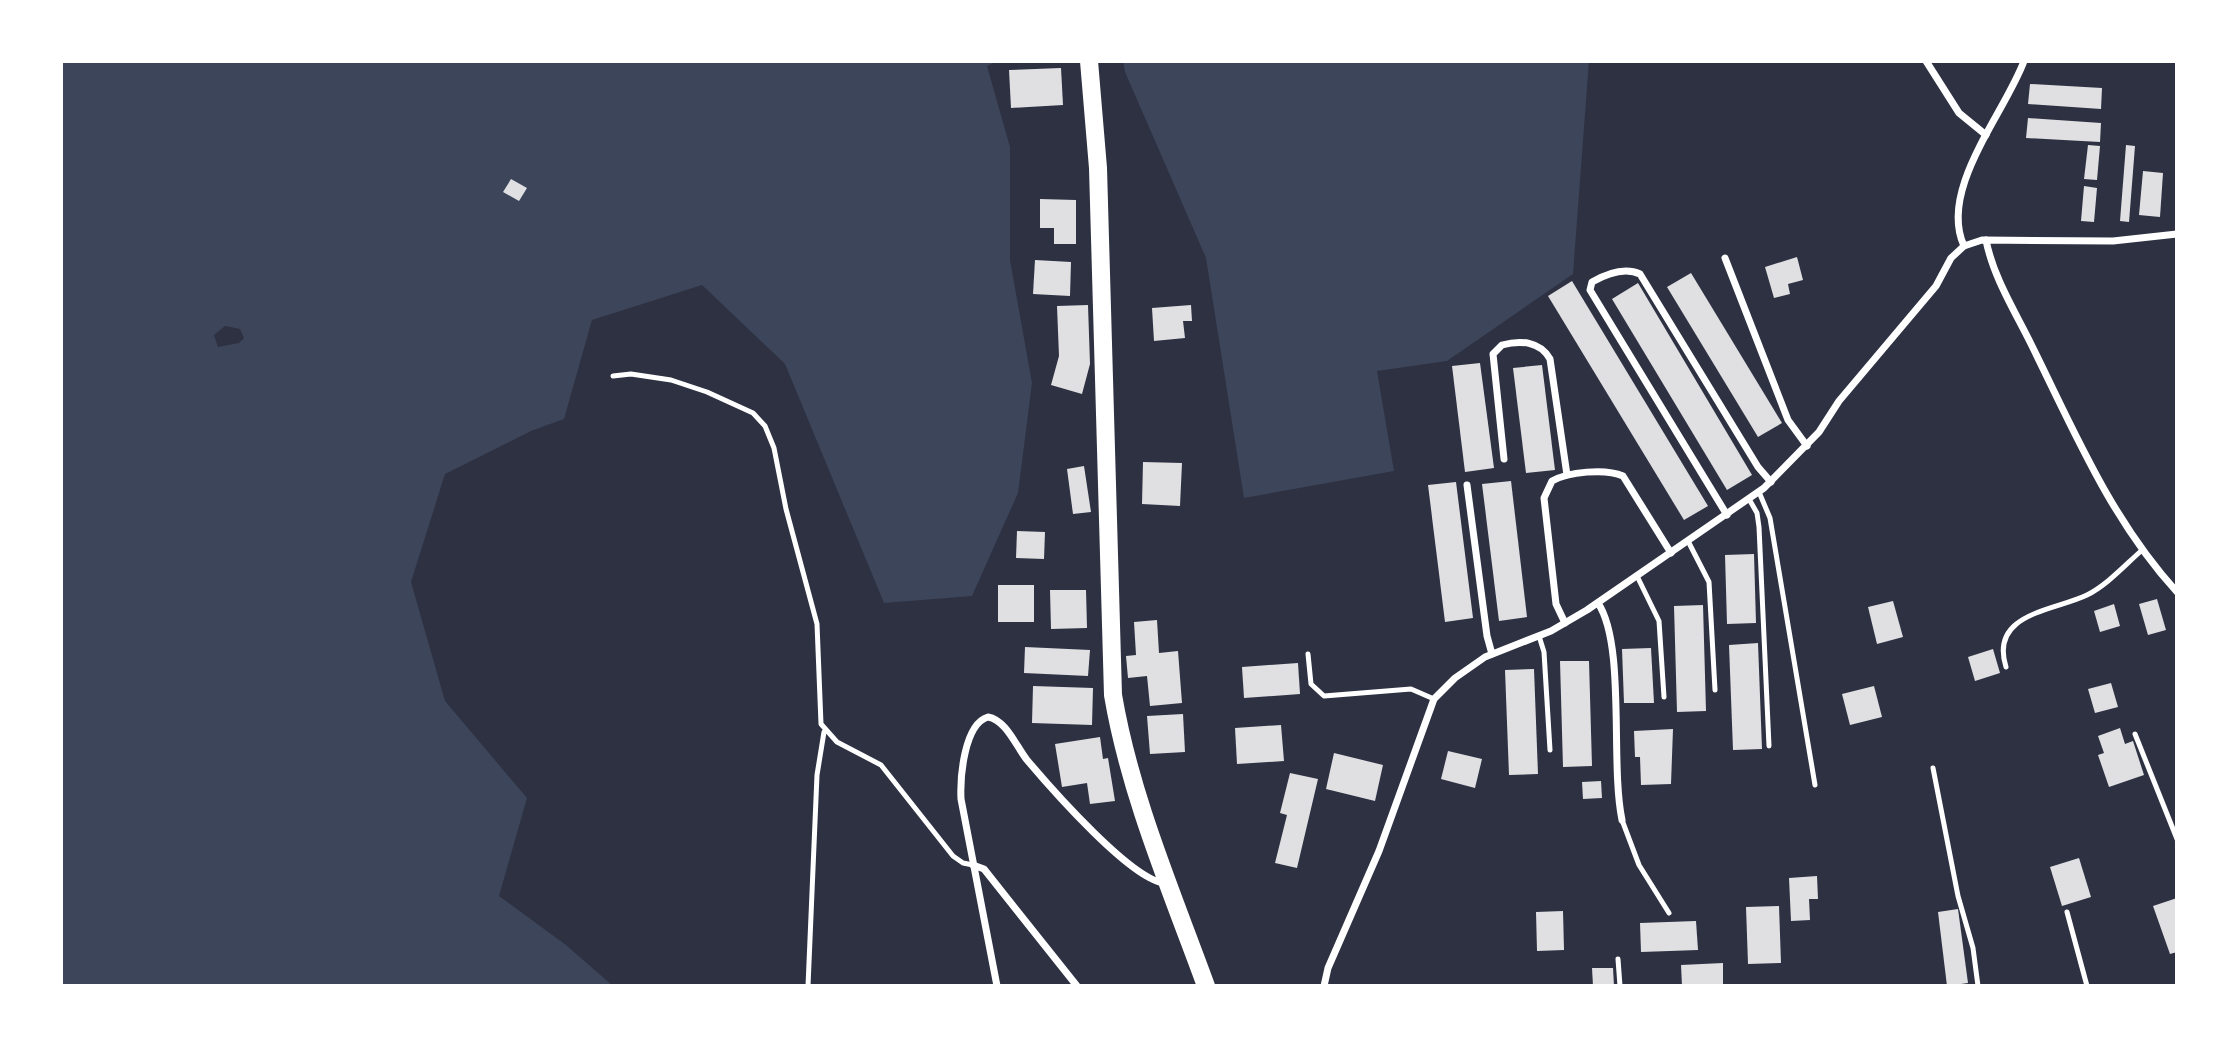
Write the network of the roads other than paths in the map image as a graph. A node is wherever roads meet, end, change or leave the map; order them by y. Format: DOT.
graph roads {
  1 [pos="1089,61"];
  2 [pos="1926,61"];
  3 [pos="2024,61"];
  4 [pos="1986,135"];
  5 [pos="2177,234"];
  6 [pos="1986,240"];
  7 [pos="1964,246"];
  8 [pos="1725,258"];
  9 [pos="613,376"];
  10 [pos="1807,446"];
  11 [pos="1504,459"];
  12 [pos="1567,475"];
  13 [pos="1771,482"];
  14 [pos="1467,485"];
  15 [pos="1759,492"];
  16 [pos="1749,499"];
  17 [pos="1727,515"];
  18 [pos="1688,541"];
  19 [pos="2141,551"];
  20 [pos="1671,553"];
  21 [pos="1637,576"];
  22 [pos="2177,592"];
  23 [pos="1598,603"];
  24 [pos="1565,623"];
  25 [pos="1539,636"];
  26 [pos="1308,654"];
  27 [pos="1492,654"];
  28 [pos="2006,667"];
  29 [pos="1716,690"];
  30 [pos="1664,697"];
  31 [pos="1434,699"];
  32 [pos="824,732"];
  33 [pos="2136,734"];
  34 [pos="1769,746"];
  35 [pos="1550,750"];
  36 [pos="1933,768"];
  37 [pos="1815,785"];
  38 [pos="1622,820"];
  39 [pos="2177,839"];
  40 [pos="973,865"];
  41 [pos="1168,883"];
  42 [pos="2067,912"];
  43 [pos="1669,913"];
  44 [pos="1618,959"];
  45 [pos="808,986"];
  46 [pos="997,986"];
  47 [pos="1077,986"];
  48 [pos="1206,986"];
  49 [pos="1324,986"];
  50 [pos="1620,986"];
  51 [pos="1978,986"];
  52 [pos="2087,986"];
  1 -- 41 [label="main road"];
  2 -- 4 [label="street"];
  3 -- 4 [label="street"];
  4 -- 7 [label="street"];
  5 -- 6 [label="street"];
  6 -- 7 [label="street"];
  6 -- 19 [label="street"];
  7 -- 10 [label="street"];
  8 -- 10 [label="street"];
  9 -- 32 [label="lane"];
  10 -- 13 [label="street"];
  11 -- 12 [label="street"];
  12 -- 20 [label="street"];
  12 -- 24 [label="street"];
  13 -- 15 [label="street"];
  13 -- 17 [label="street"];
  14 -- 27 [label="street"];
  15 -- 16 [label="street"];
  15 -- 37 [label="lane"];
  16 -- 17 [label="street"];
  16 -- 34 [label="lane"];
  17 -- 18 [label="street"];
  18 -- 20 [label="street"];
  18 -- 29 [label="lane"];
  19 -- 22 [label="street"];
  19 -- 28 [label="lane"];
  20 -- 21 [label="street"];
  21 -- 23 [label="street"];
  21 -- 30 [label="lane"];
  23 -- 24 [label="street"];
  23 -- 38 [label="street"];
  24 -- 25 [label="street"];
  25 -- 27 [label="street"];
  25 -- 35 [label="lane"];
  26 -- 31 [label="lane"];
  27 -- 31 [label="street"];
  31 -- 49 [label="street"];
  32 -- 40 [label="lane"];
  32 -- 45 [label="lane"];
  33 -- 39 [label="lane"];
  36 -- 51 [label="lane"];
  38 -- 43 [label="lane"];
  40 -- 41 [label="street"];
  40 -- 46 [label="street"];
  40 -- 47 [label="street"];
  41 -- 48 [label="main road"];
  42 -- 52 [label="lane"];
  44 -- 50 [label="lane"];
}
